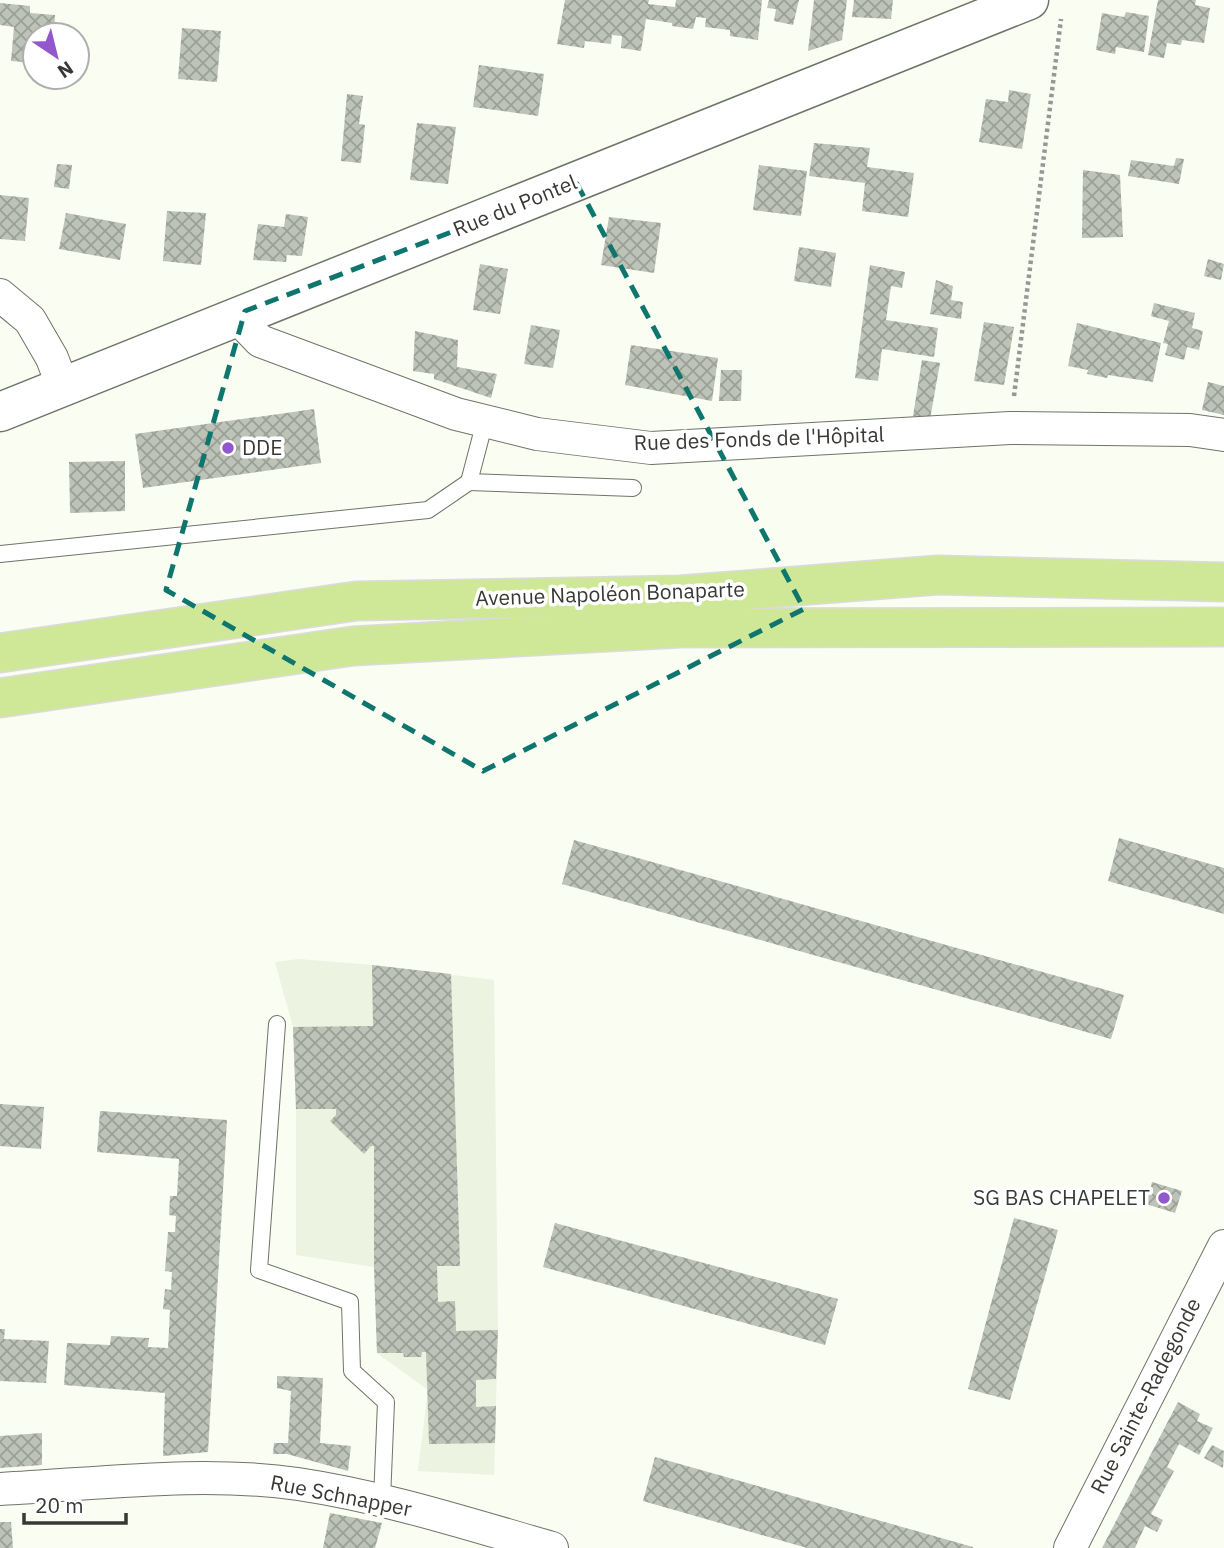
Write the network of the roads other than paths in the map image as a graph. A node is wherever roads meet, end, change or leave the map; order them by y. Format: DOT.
graph roads {
  1 [pos="1046,5"];
  2 [pos="971,11"];
  3 [pos="0,295"];
  4 [pos="236,316"];
  5 [pos="63,387"];
  6 [pos="0,412"];
  7 [pos="485,421"];
  8 [pos="1224,435"];
  9 [pos="469,482"];
  10 [pos="633,488"];
  11 [pos="0,554"];
  12 [pos="1224,582"];
  13 [pos="1224,627"];
  14 [pos="0,653"];
  15 [pos="0,698"];
  16 [pos="277,1024"];
  17 [pos="1224,1246"];
  18 [pos="0,1489"];
  19 [pos="382,1500"];
  20 [pos="552,1548"];
  21 [pos="1070,1548"];
  1 -- 2 [label="main road, Rue du Pontel"];
  2 -- 4 [label="main road, Rue du Pontel"];
  3 -- 5 [label="street"];
  4 -- 5 [label="main road, Rue du Pontel"];
  4 -- 7 [label="street, Rue des Fonds de l'Hôpital"];
  5 -- 6 [label="main road, Rue du Pontel"];
  7 -- 8 [label="street, Rue des Fonds de l'Hôpital"];
  7 -- 9 [label="lane"];
  9 -- 10 [label="lane"];
  9 -- 11 [label="lane"];
  12 -- 14 [label="main road, Avenue Napoléon Bonaparte"];
  13 -- 15 [label="main road, Avenue Napoléon Bonaparte"];
  16 -- 19 [label="lane"];
  17 -- 21 [label="street, Rue Sainte-Radegonde"];
  18 -- 19 [label="street, Rue Schnapper"];
  19 -- 20 [label="street, Rue Schnapper"];
}
